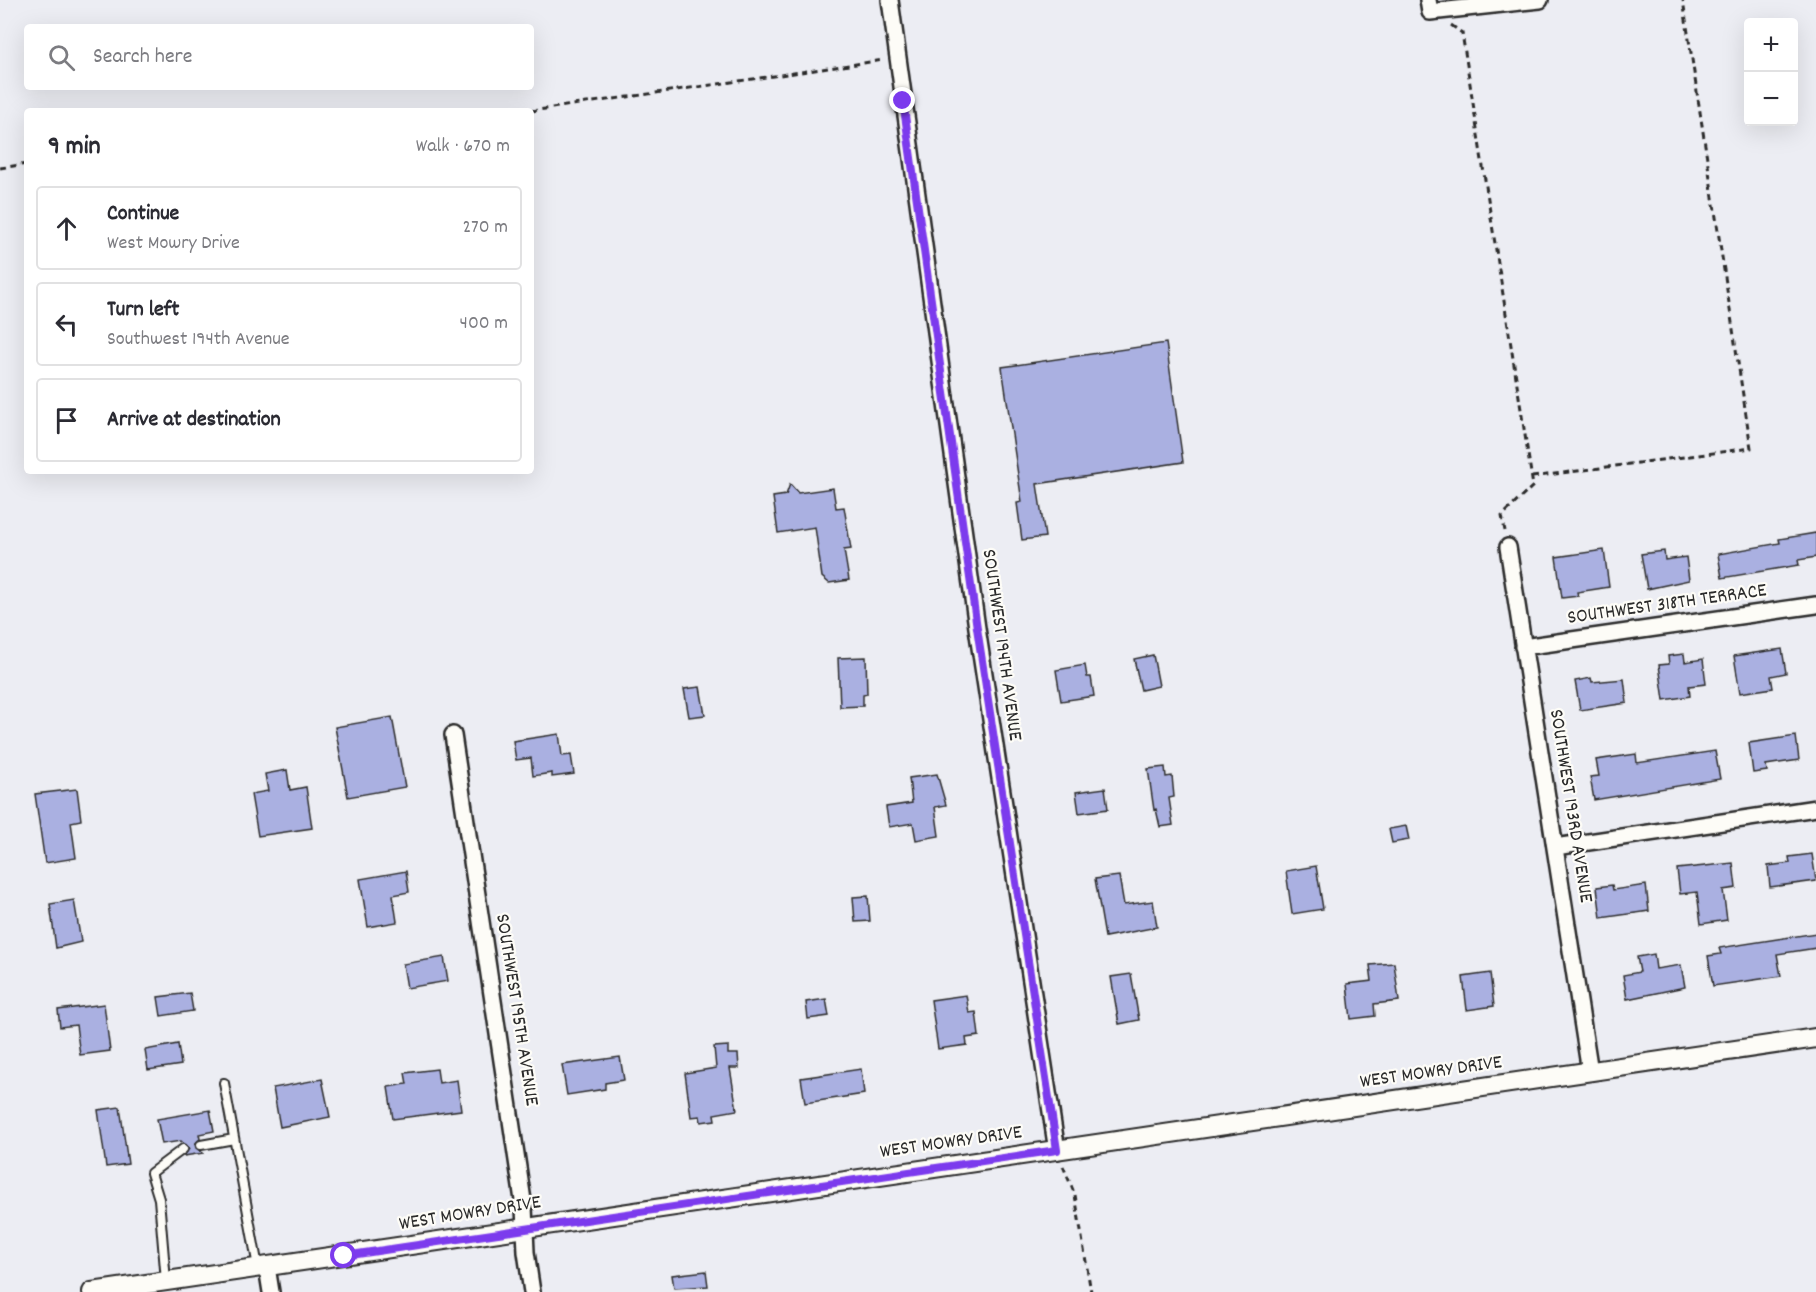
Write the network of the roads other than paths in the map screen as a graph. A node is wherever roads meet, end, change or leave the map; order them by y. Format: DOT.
graph roads {
  1 [pos="890,0"];
  2 [pos="1540,0"];
  3 [pos="1429,6"];
  4 [pos="1508,547"];
  5 [pos="1816,604"];
  6 [pos="1523,648"];
  7 [pos="453,735"];
  8 [pos="1816,808"];
  9 [pos="1555,847"];
  10 [pos="1816,1038"];
  11 [pos="1590,1072"];
  12 [pos="224,1083"];
  13 [pos="234,1139"];
  14 [pos="201,1145"];
  15 [pos="183,1149"];
  16 [pos="1057,1150"];
  17 [pos="525,1228"];
  18 [pos="263,1268"];
  19 [pos="166,1281"];
  20 [pos="92,1292"];
  21 [pos="271,1292"];
  22 [pos="532,1292"];
  1 -- 16 [label="street, SOUTHWEST 194TH AVENUE"];
  2 -- 3 [label="street"];
  4 -- 6 [label="street, SOUTHWEST 193RD AVENUE"];
  5 -- 6 [label="street, SOUTHWEST 318TH TERRACE"];
  6 -- 9 [label="street, SOUTHWEST 193RD AVENUE"];
  7 -- 17 [label="street, SOUTHWEST 195TH AVENUE"];
  8 -- 9 [label="street"];
  9 -- 11 [label="street, SOUTHWEST 193RD AVENUE"];
  10 -- 11 [label="street, WEST MOWRY DRIVE"];
  11 -- 16 [label="street, WEST MOWRY DRIVE"];
  12 -- 13 [label="lane"];
  13 -- 14 [label="lane"];
  13 -- 18 [label="lane"];
  15 -- 19 [label="lane"];
  16 -- 17 [label="street, WEST MOWRY DRIVE"];
  17 -- 18 [label="street, WEST MOWRY DRIVE"];
  17 -- 22 [label="street, SOUTHWEST 195TH AVENUE"];
  18 -- 19 [label="street, WEST MOWRY DRIVE"];
  18 -- 21 [label="street"];
  19 -- 20 [label="street, WEST MOWRY DRIVE"];
}
